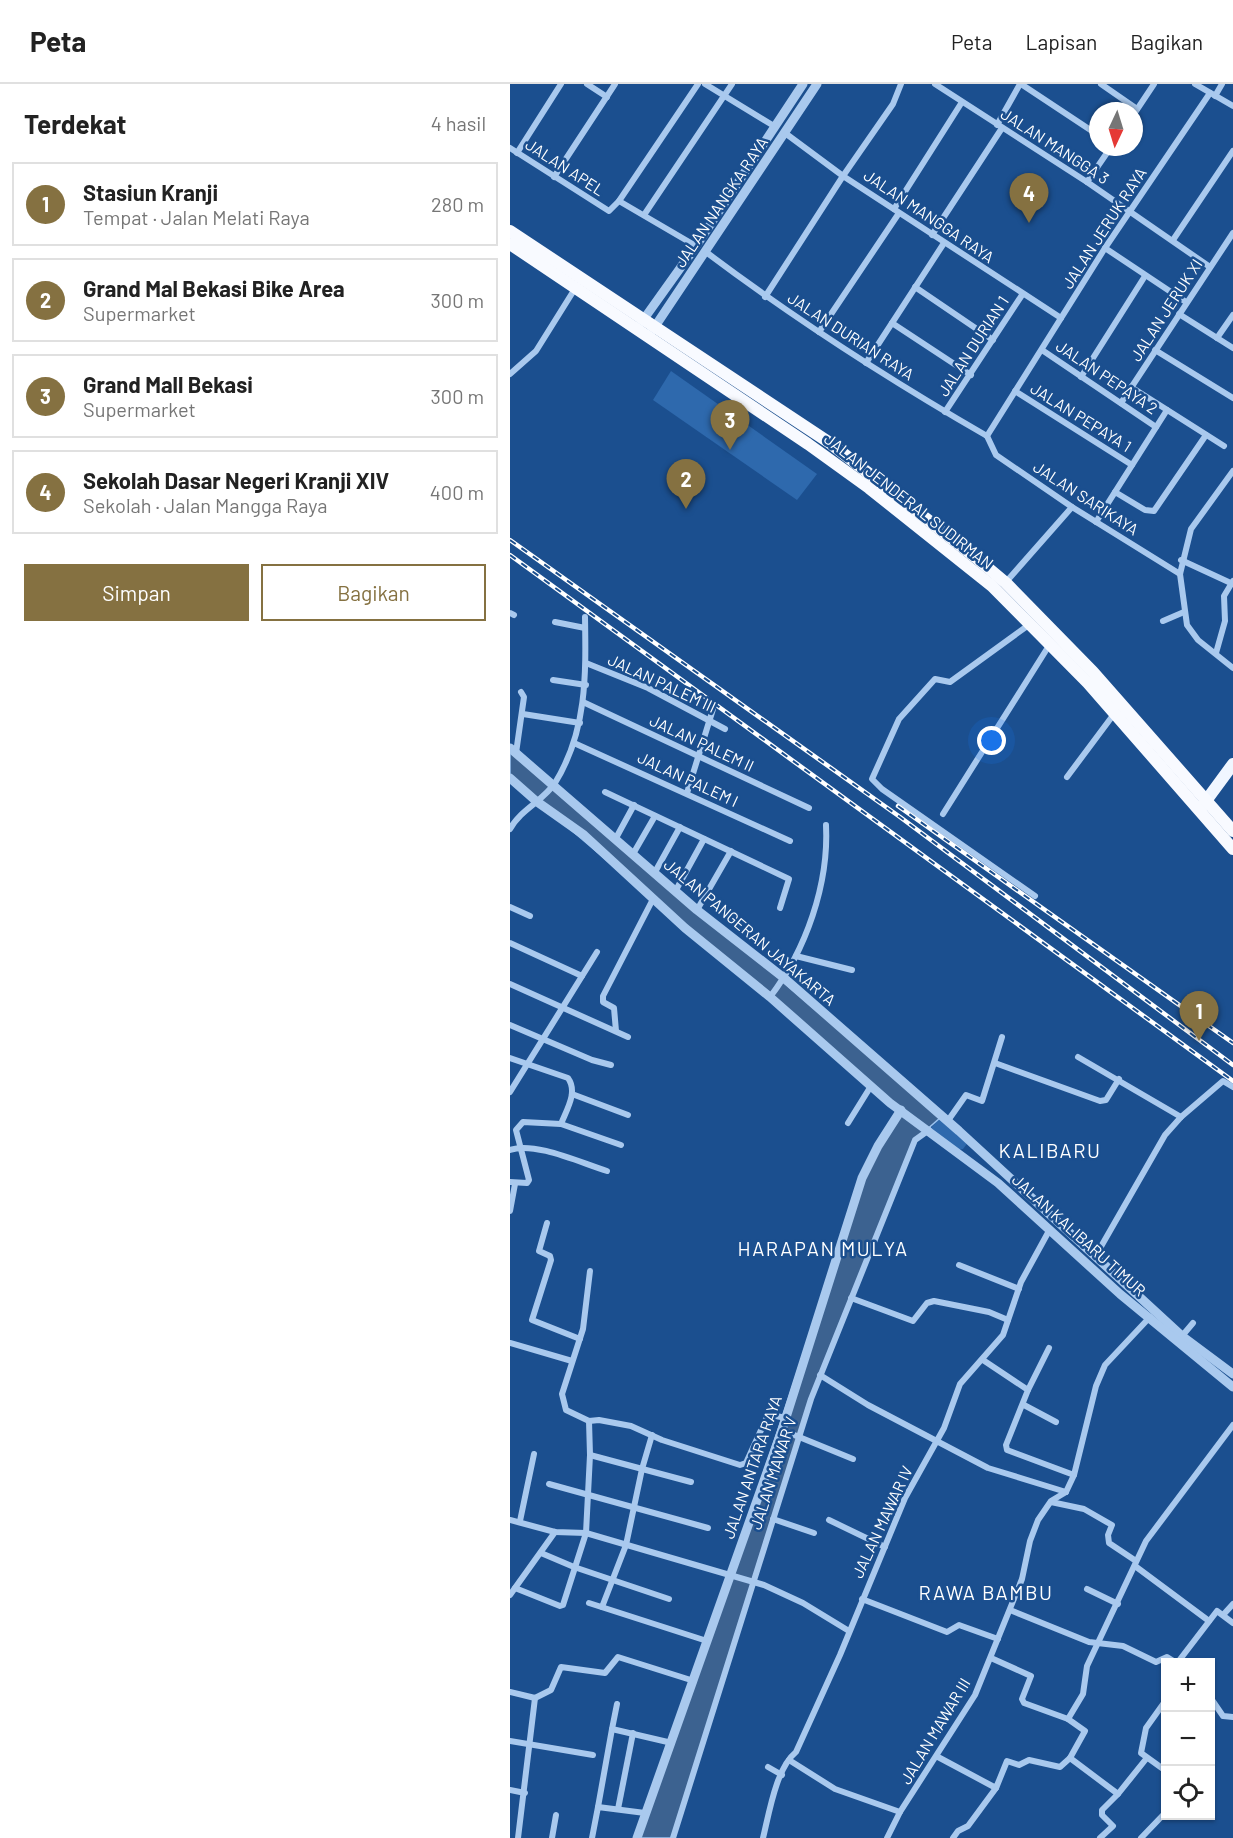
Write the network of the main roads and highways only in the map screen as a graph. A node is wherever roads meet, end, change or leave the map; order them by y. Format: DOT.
graph roads {
  1 [pos="510,231"];
  2 [pos="510,244"];
  3 [pos="640,325"];
  4 [pos="873,483"];
  5 [pos="1097,685"];
  6 [pos="1233,764"];
  7 [pos="1203,807"];
  8 [pos="1233,831"];
  9 [pos="1233,849"];
  1 -- 3 [label="highway, JALAN JENDERAL SUDIRMAN"];
  2 -- 3 [label="highway, JALAN JENDERAL SUDIRMAN"];
  3 -- 4 [label="highway, JALAN JENDERAL SUDIRMAN"];
  4 -- 5 [label="highway, JALAN JENDERAL SUDIRMAN"];
  4 -- 5 [label="highway, JALAN JENDERAL SUDIRMAN"];
  5 -- 7 [label="highway, JALAN JENDERAL SUDIRMAN"];
  5 -- 7 [label="highway, JALAN JENDERAL SUDIRMAN"];
  6 -- 7 [label="main road"];
  7 -- 8 [label="highway, JALAN JENDERAL SUDIRMAN"];
  7 -- 9 [label="highway, JALAN JENDERAL SUDIRMAN"];
}
